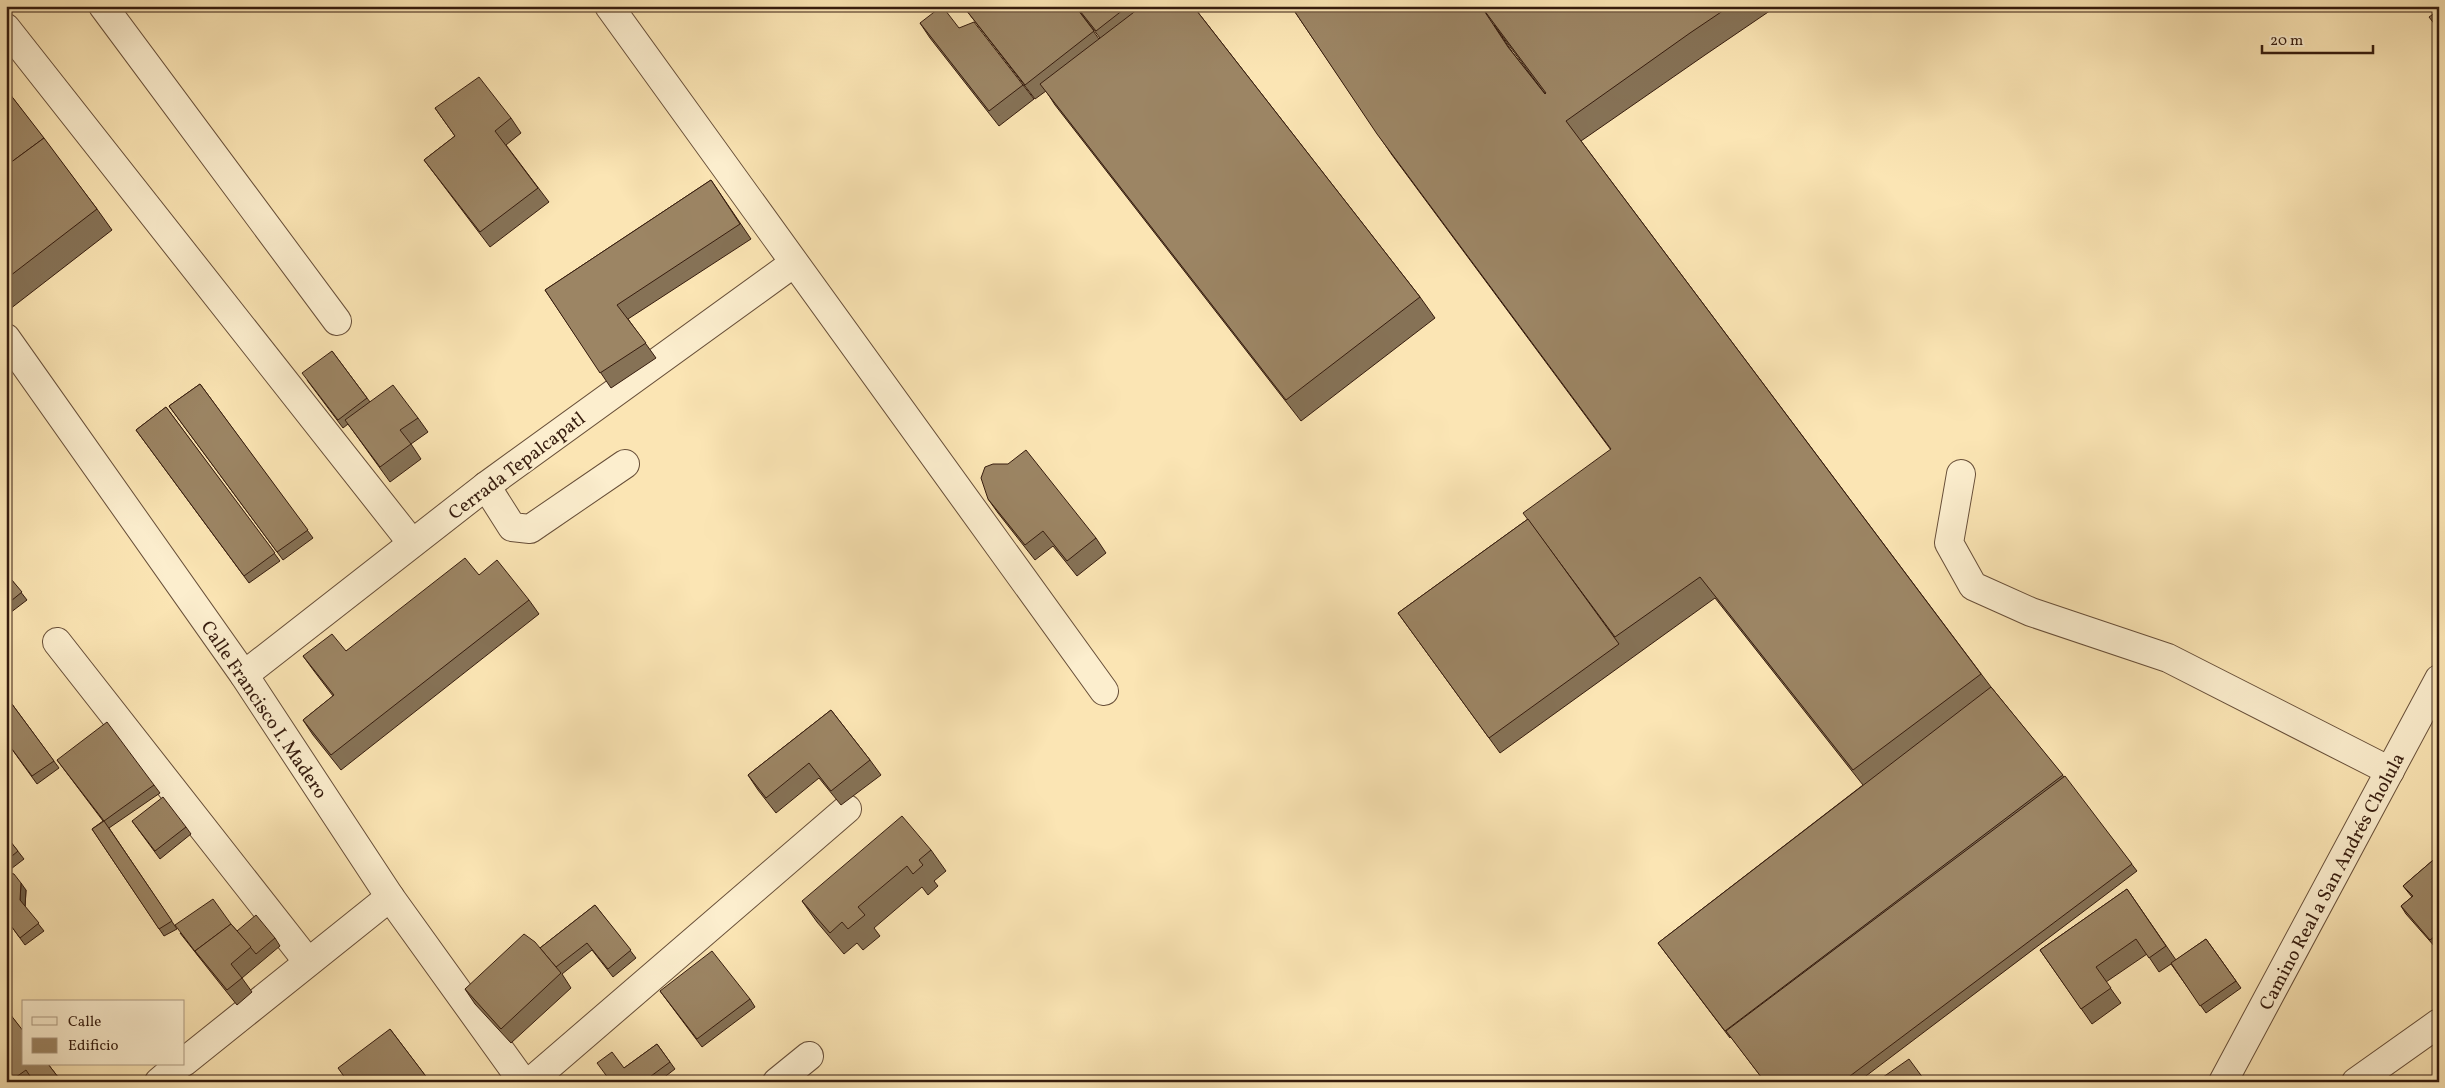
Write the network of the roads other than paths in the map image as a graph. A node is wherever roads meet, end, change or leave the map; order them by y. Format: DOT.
graph roads {
  1 [pos="103,6"];
  2 [pos="609,6"];
  3 [pos="6,28"];
  4 [pos="794,263"];
  5 [pos="337,321"];
  6 [pos="8,345"];
  7 [pos="625,464"];
  8 [pos="1961,474"];
  9 [pos="486,486"];
  10 [pos="412,543"];
  11 [pos="57,642"];
  12 [pos="244,675"];
  13 [pos="2439,679"];
  14 [pos="1104,690"];
  15 [pos="2390,771"];
  16 [pos="847,809"];
  17 [pos="390,897"];
  18 [pos="308,962"];
  19 [pos="2439,1023"];
  20 [pos="809,1056"];
  21 [pos="185,1061"];
  22 [pos="178,1066"];
  23 [pos="2365,1080"];
  24 [pos="158,1082"];
  25 [pos="522,1082"];
  26 [pos="530,1082"];
  27 [pos="776,1082"];
  28 [pos="2223,1082"];
  1 -- 5 [label="street"];
  2 -- 4 [label="street"];
  3 -- 10 [label="street"];
  4 -- 9 [label="street, Cerrada Tepalcapatl"];
  4 -- 14 [label="street"];
  6 -- 12 [label="street, Calle Francisco I. Madero"];
  7 -- 9 [label="street"];
  8 -- 15 [label="street"];
  9 -- 10 [label="street, Cerrada Tepalcapatl"];
  10 -- 12 [label="street, Cerrada Tepalcapatl"];
  11 -- 18 [label="street"];
  12 -- 17 [label="street, Calle Francisco I. Madero"];
  13 -- 15 [label="street, Camino Real a San Andrés Cholula"];
  15 -- 28 [label="street, Camino Real a San Andrés Cholula"];
  16 -- 26 [label="street"];
  17 -- 18 [label="street"];
  17 -- 25 [label="street, Calle Francisco I. Madero"];
  18 -- 21 [label="street"];
  19 -- 23 [label="street"];
  20 -- 27 [label="street"];
  22 -- 24 [label="street"];
}
